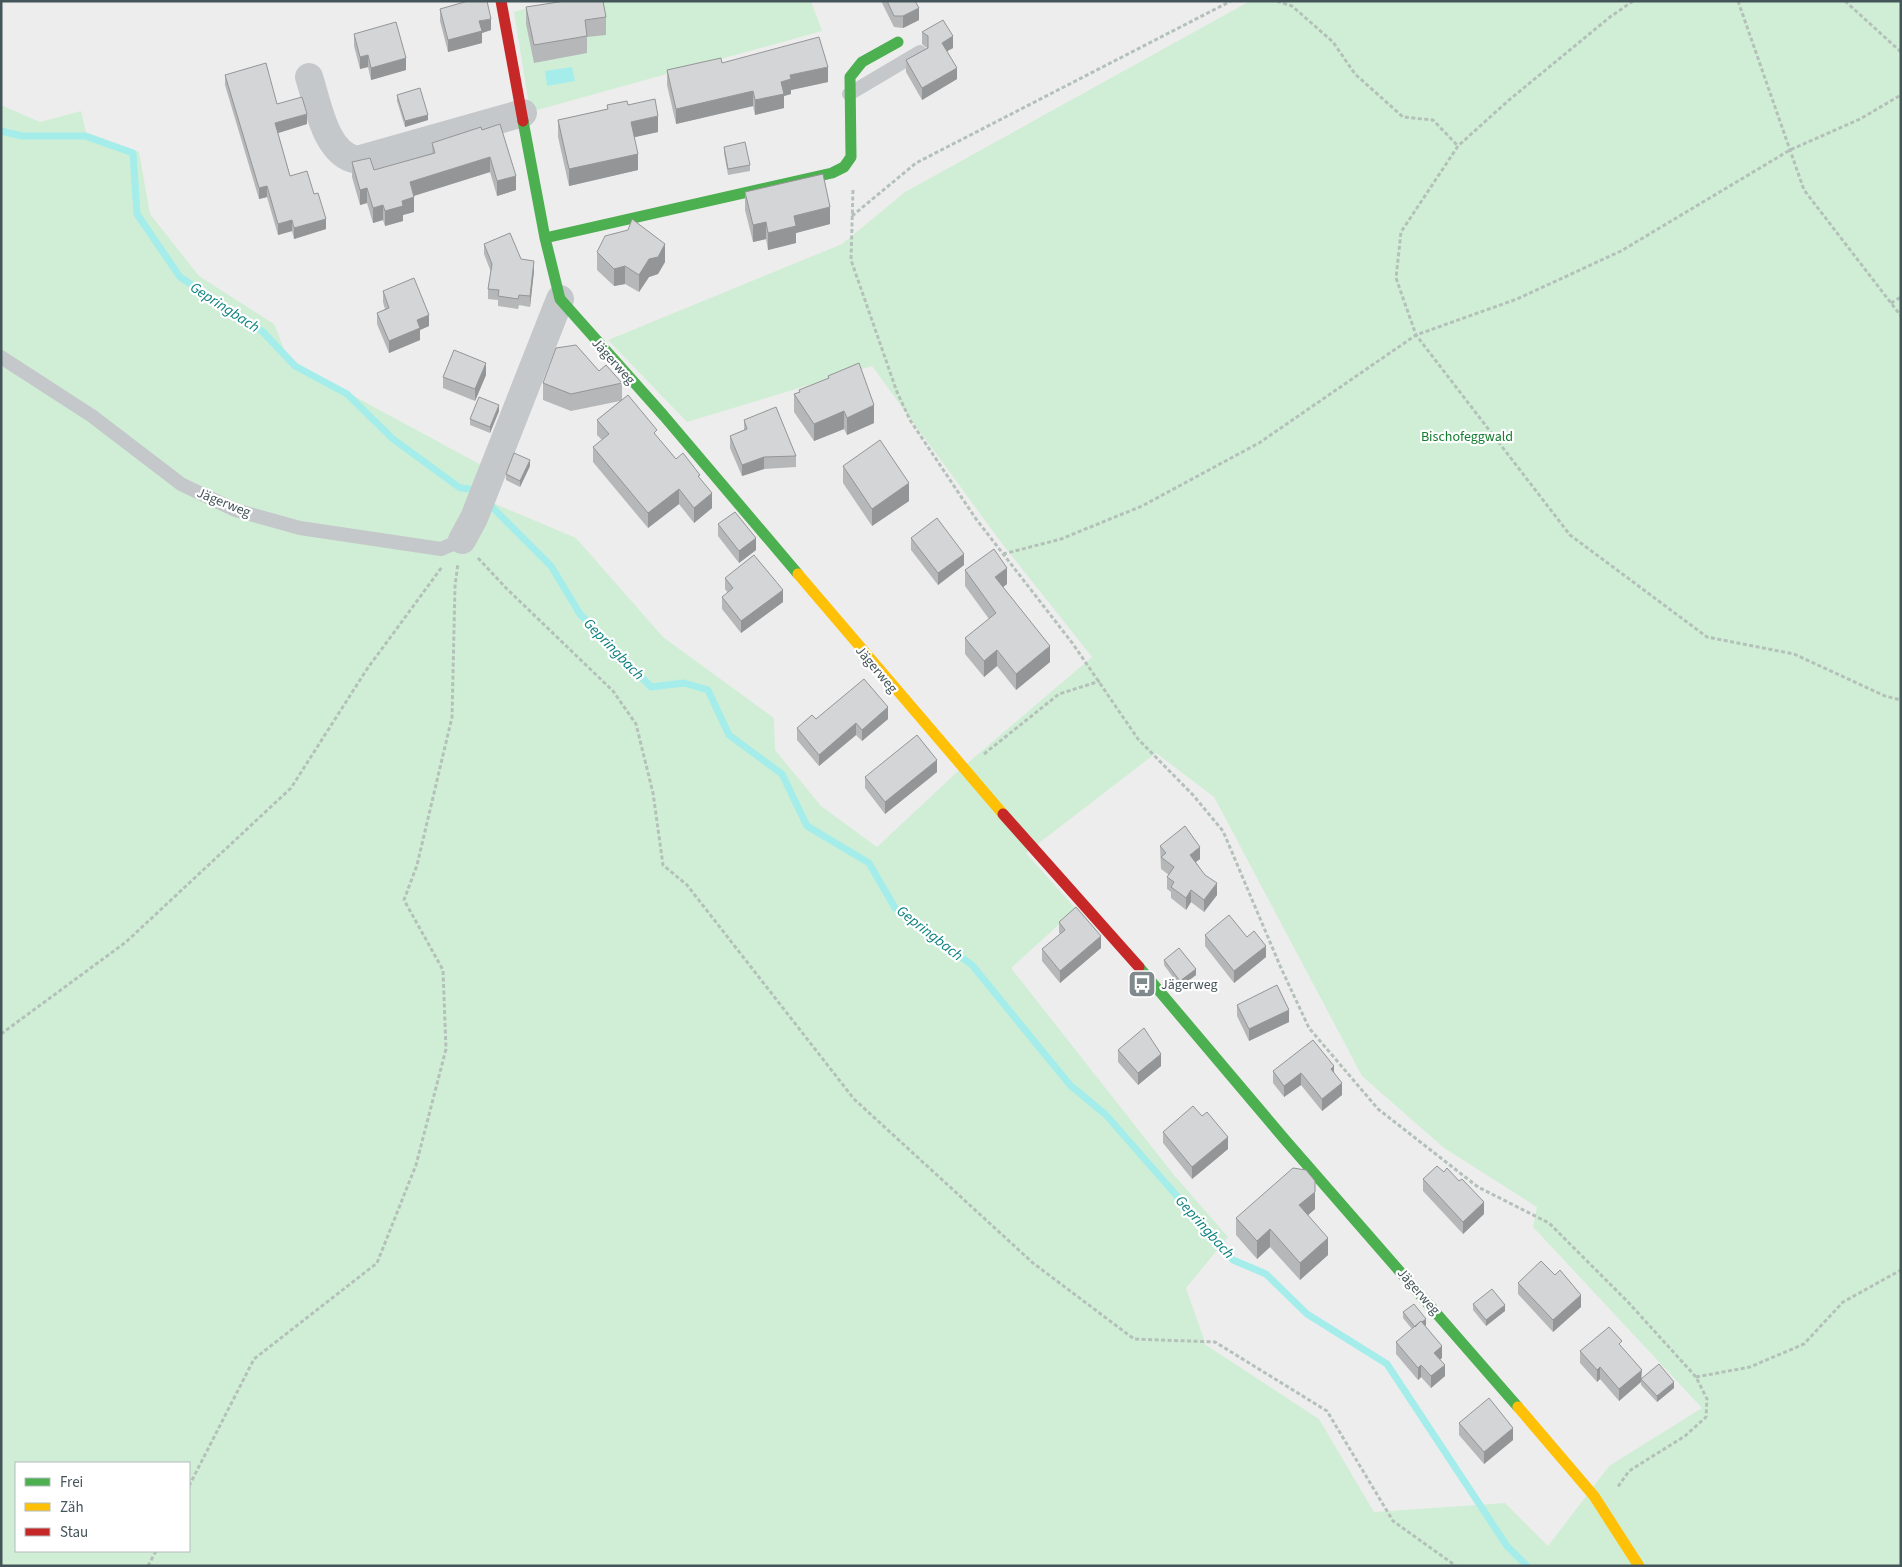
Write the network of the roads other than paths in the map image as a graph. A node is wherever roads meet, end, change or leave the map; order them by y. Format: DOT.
graph roads {
  1 [pos="501,1"];
  2 [pos="898,42"];
  3 [pos="920,52"];
  4 [pos="310,77"];
  5 [pos="849,94"];
  6 [pos="522,113"];
  7 [pos="545,238"];
  8 [pos="560,298"];
  9 [pos="1,357"];
  10 [pos="468,529"];
  11 [pos="1639,1566"];
  1 -- 6 [label="street, Jägerweg"];
  2 -- 5 [label="street"];
  3 -- 5 [label="lane"];
  4 -- 6 [label="street"];
  5 -- 7 [label="street"];
  6 -- 7 [label="street, Jägerweg"];
  7 -- 8 [label="street, Jägerweg"];
  8 -- 10 [label="street"];
  8 -- 11 [label="street, Jägerweg"];
  9 -- 10 [label="lane, Jägerweg"];
}
